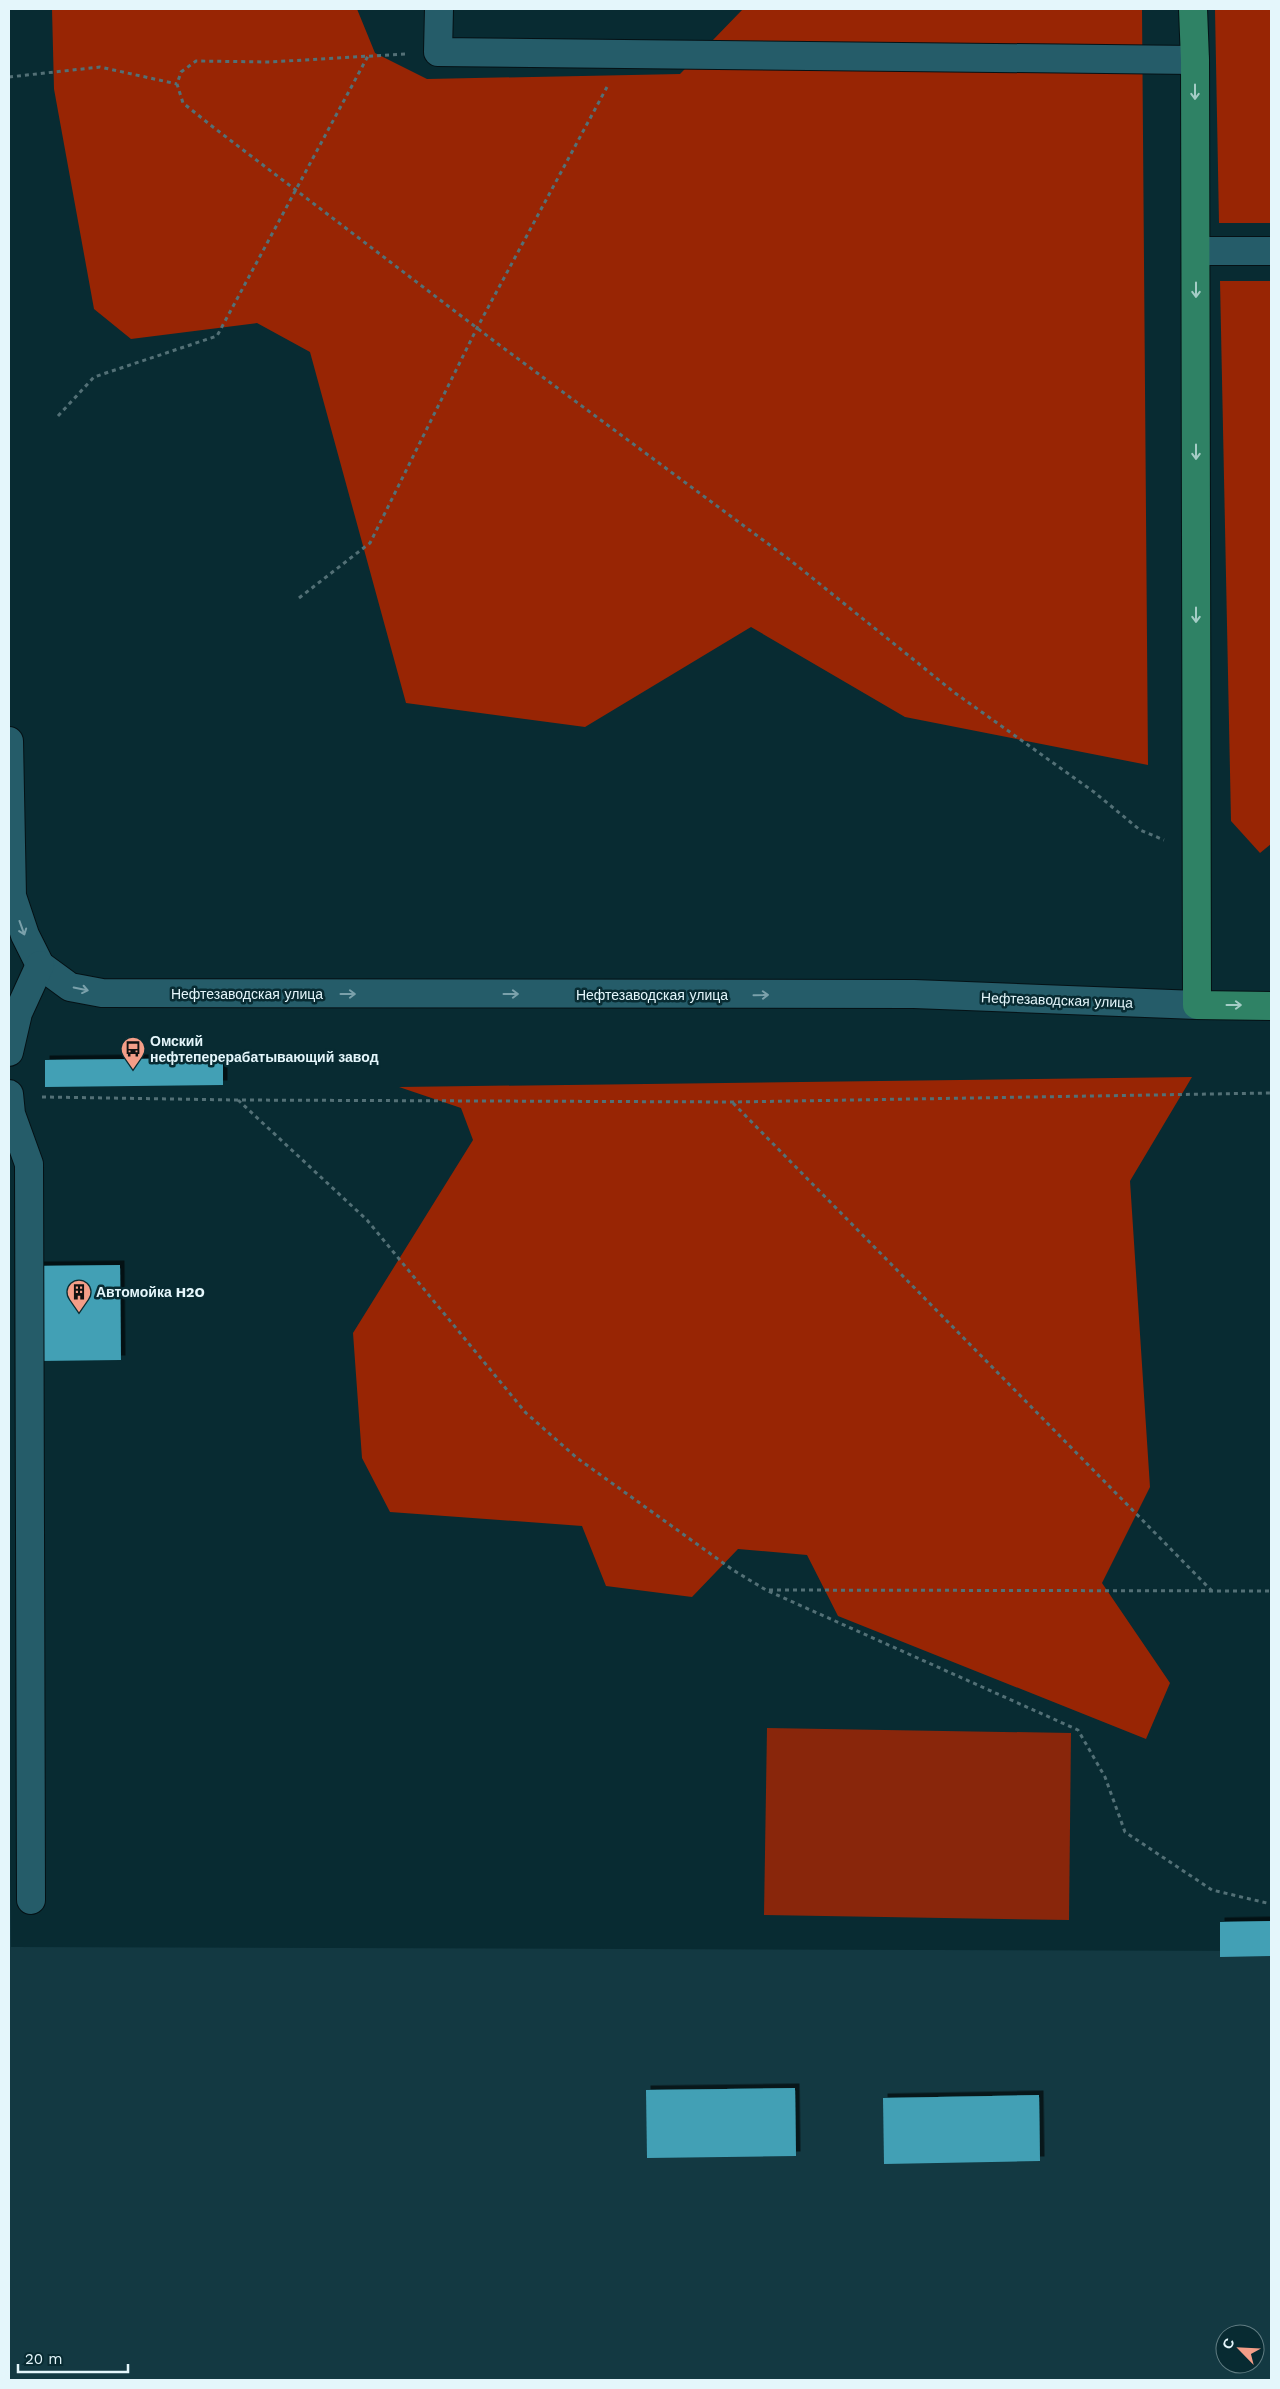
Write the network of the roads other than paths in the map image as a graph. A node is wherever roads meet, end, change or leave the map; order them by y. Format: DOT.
graph roads {
  1 [pos="439,9"];
  2 [pos="1193,9"];
  3 [pos="1195,60"];
  4 [pos="1196,251"];
  5 [pos="1271,251"];
  6 [pos="9,741"];
  7 [pos="9,816"];
  8 [pos="40,965"];
  9 [pos="1197,1005"];
  10 [pos="1271,1006"];
  11 [pos="9,1052"];
  12 [pos="9,1094"];
  13 [pos="31,1900"];
  1 -- 3 [label="street"];
  2 -- 3 [label="main road"];
  3 -- 4 [label="main road, one-way"];
  4 -- 5 [label="street"];
  4 -- 9 [label="main road, one-way"];
  6 -- 7 [label="street"];
  7 -- 8 [label="street, one-way"];
  8 -- 9 [label="street, Нефтезаводская улица, one-way"];
  8 -- 11 [label="street"];
  9 -- 10 [label="main road, Нефтезаводская улица, one-way"];
  12 -- 13 [label="street"];
}
